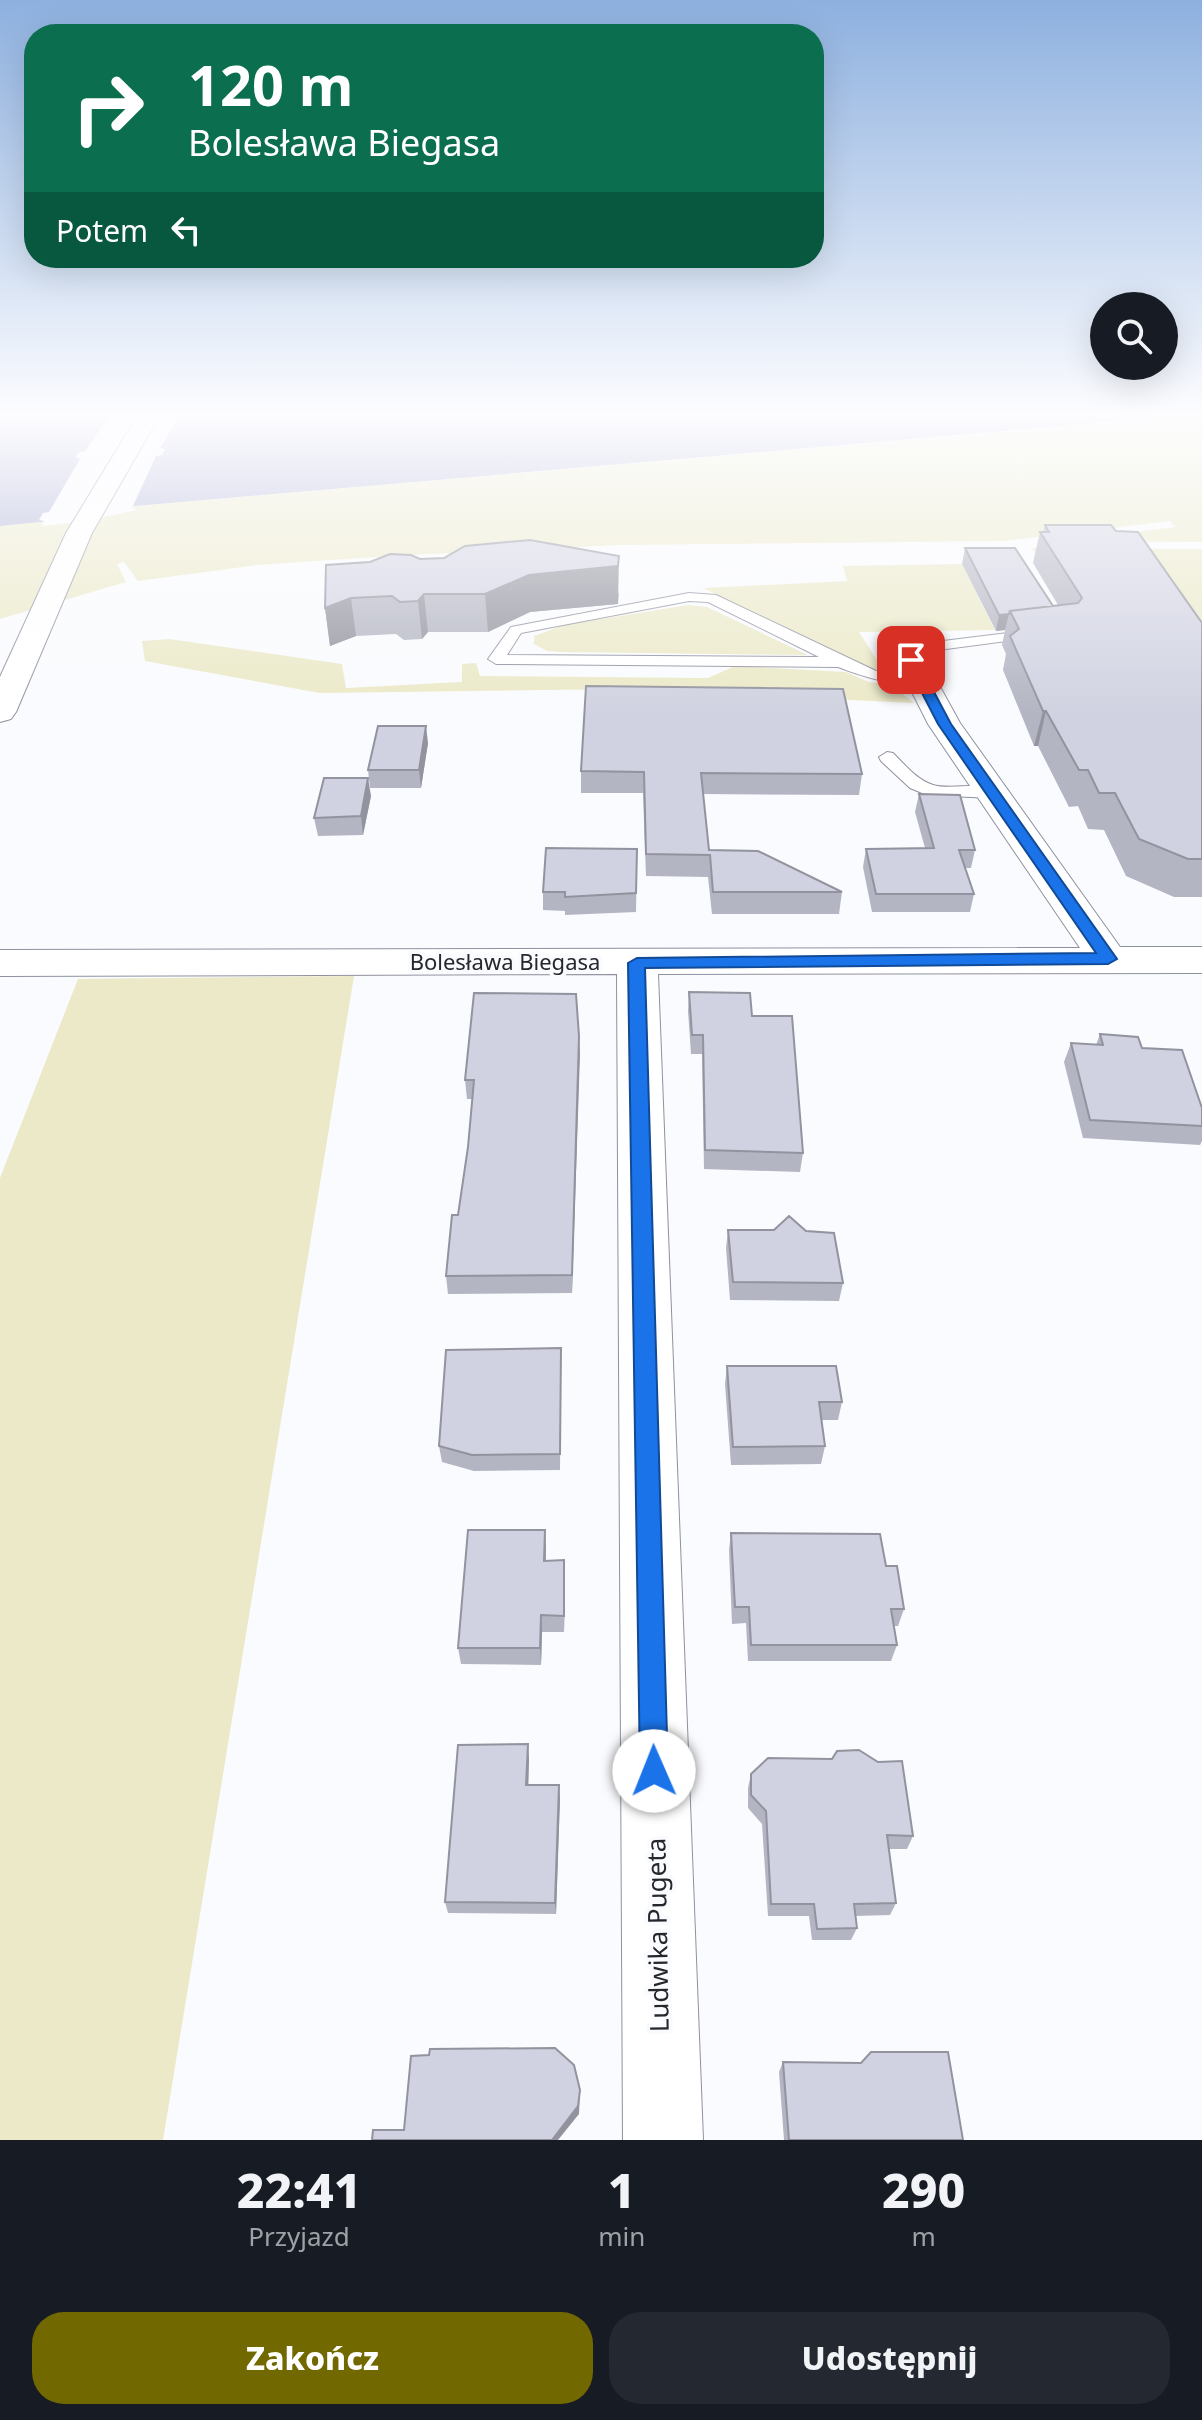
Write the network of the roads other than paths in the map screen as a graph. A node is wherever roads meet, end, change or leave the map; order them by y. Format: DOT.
graph roads {
  1 [pos="90,515"];
  2 [pos="1050,632"];
  3 [pos="840,662"];
  4 [pos="916,668"];
  5 [pos="0,712"];
  6 [pos="887,757"];
  7 [pos="993,793"];
  8 [pos="1108,959"];
  9 [pos="1202,960"];
  10 [pos="0,963"];
  11 [pos="637,963"];
  12 [pos="663,2140"];
  1 -- 5 [label="street"];
  2 -- 4 [label="lane"];
  3 -- 3 [label="lane"];
  3 -- 4 [label="lane"];
  4 -- 7 [label="street"];
  6 -- 7 [label="lane"];
  7 -- 8 [label="street"];
  8 -- 9 [label="street, Bolesława Biegasa"];
  8 -- 11 [label="street, Bolesława Biegasa"];
  10 -- 11 [label="street, Bolesława Biegasa"];
  11 -- 12 [label="street, Ludwika Pugeta"];
}
